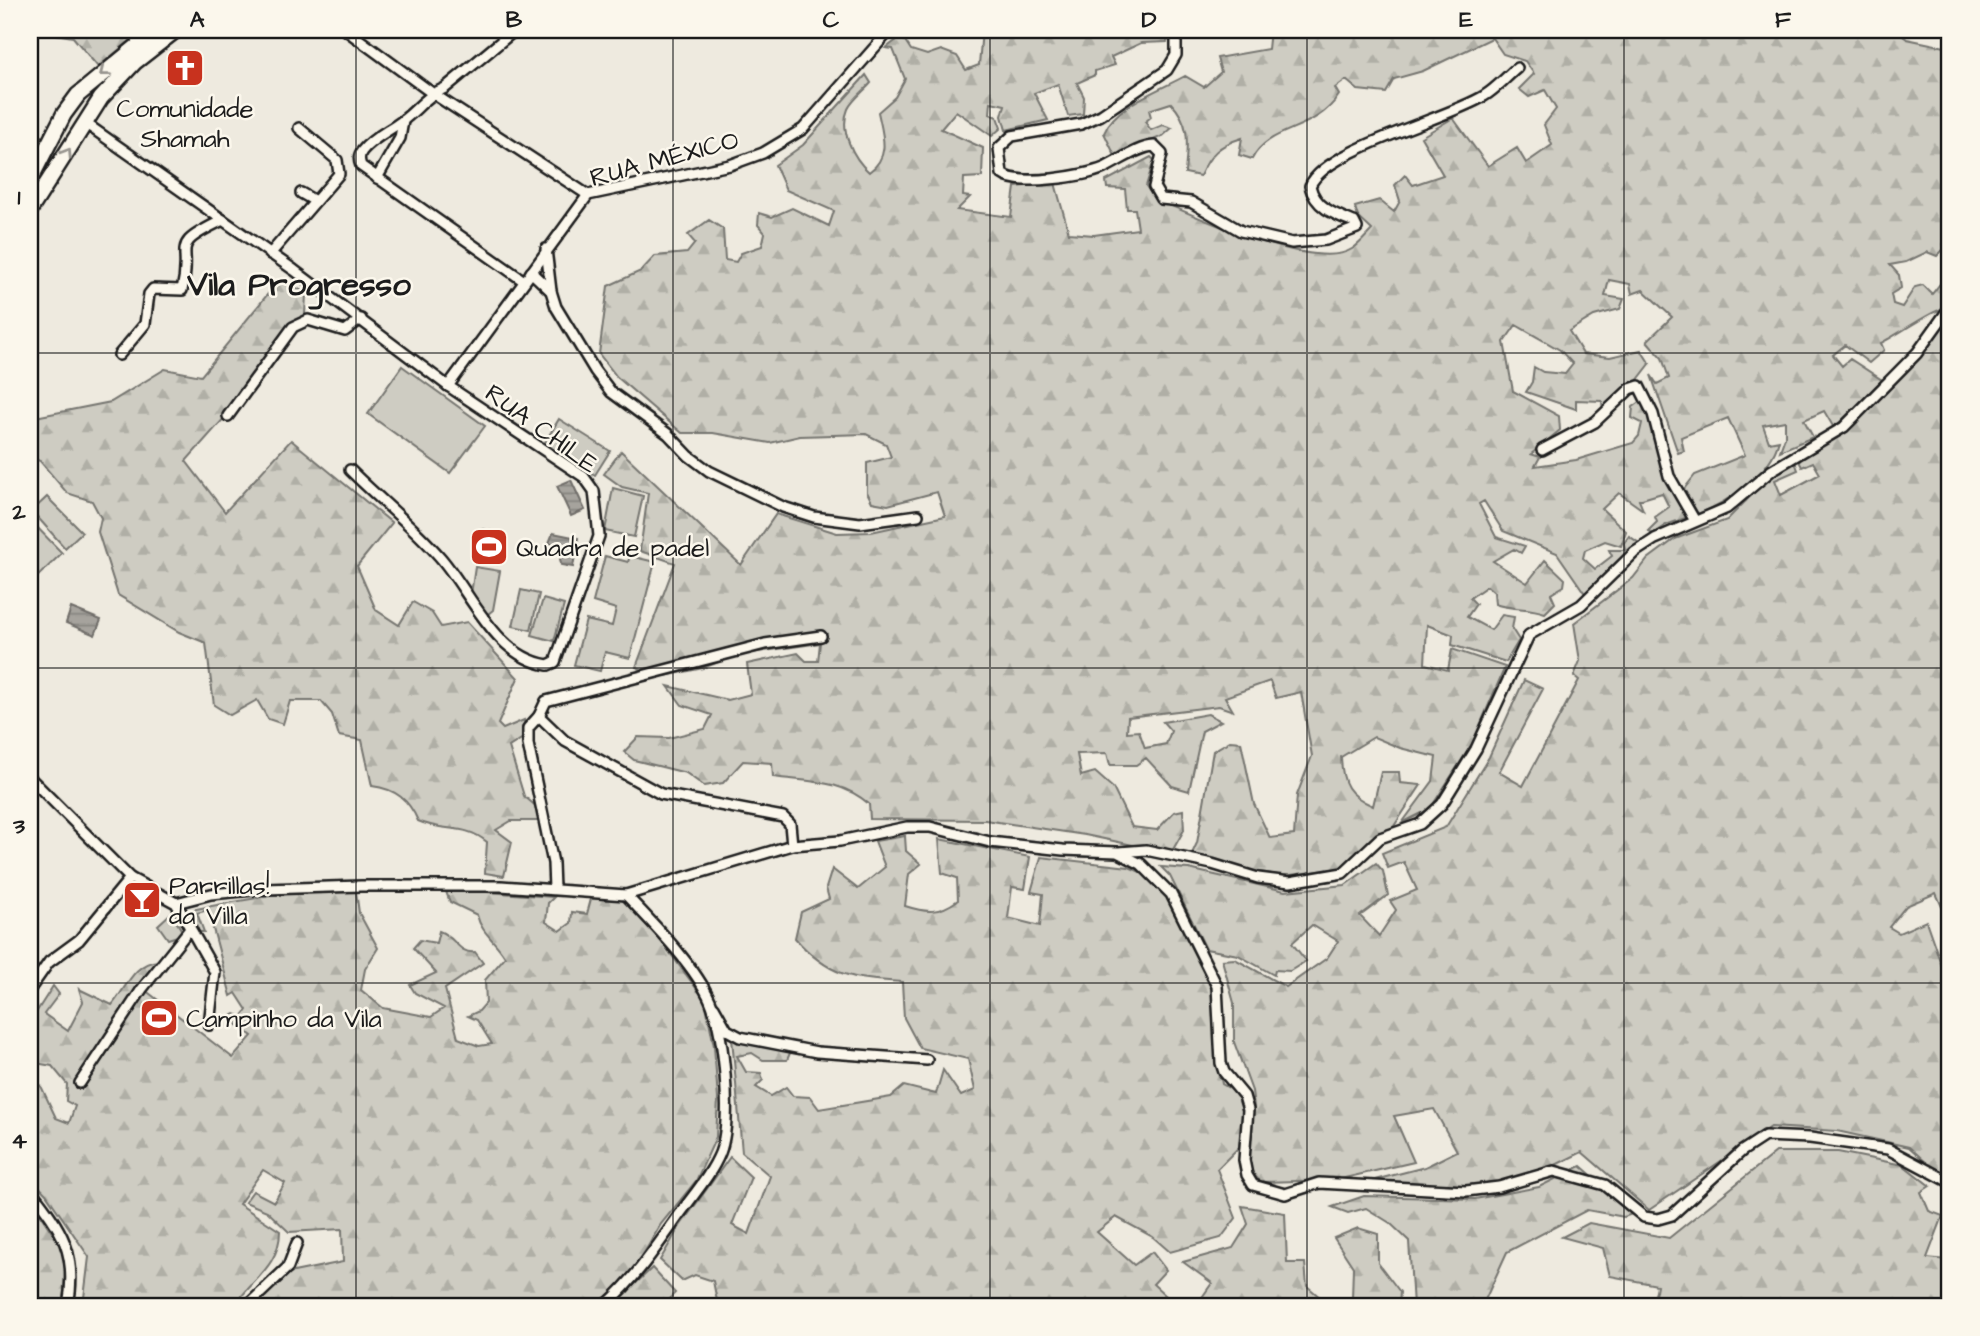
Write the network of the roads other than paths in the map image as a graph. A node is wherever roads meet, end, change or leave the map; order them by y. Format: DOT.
graph roads {
  1 [pos="157,30"];
  2 [pos="176,30"];
  3 [pos="346,30"];
  4 [pos="515,30"];
  5 [pos="890,30"];
  6 [pos="1176,30"];
  7 [pos="1517,68"];
  8 [pos="432,93"];
  9 [pos="403,121"];
  10 [pos="85,124"];
  11 [pos="299,128"];
  12 [pos="31,173"];
  13 [pos="377,177"];
  14 [pos="301,193"];
  15 [pos="588,195"];
  16 [pos="316,201"];
  17 [pos="30,210"];
  18 [pos="223,220"];
  19 [pos="546,250"];
  20 [pos="270,254"];
  21 [pos="531,272"];
  22 [pos="524,281"];
  23 [pos="551,291"];
  24 [pos="1950,307"];
  25 [pos="361,320"];
  26 [pos="118,355"];
  27 [pos="448,386"];
  28 [pos="229,416"];
  29 [pos="1542,450"];
  30 [pos="349,470"];
  31 [pos="918,515"];
  32 [pos="1695,522"];
  33 [pos="821,636"];
  34 [pos="539,716"];
  35 [pos="30,778"];
  36 [pos="792,845"];
  37 [pos="1117,852"];
  38 [pos="130,878"];
  39 [pos="554,889"];
  40 [pos="626,895"];
  41 [pos="176,904"];
  42 [pos="189,930"];
  43 [pos="30,989"];
  44 [pos="710,1000"];
  45 [pos="209,1025"];
  46 [pos="927,1060"];
  47 [pos="80,1083"];
  48 [pos="1950,1182"];
  49 [pos="30,1189"];
  50 [pos="297,1243"];
  51 [pos="68,1306"];
  52 [pos="247,1306"];
  53 [pos="605,1306"];
  1 -- 12 [label="main road, one-way"];
  2 -- 10 [label="main road"];
  3 -- 8 [label="street"];
  4 -- 8 [label="street"];
  5 -- 15 [label="street, RUA MÉXICO"];
  6 -- 7 [label="street"];
  8 -- 9 [label="street"];
  8 -- 15 [label="street"];
  9 -- 13 [label="street"];
  9 -- 13 [label="street"];
  17 -- 10 [label="main road, one-way"];
  10 -- 18 [label="street, RUA CHILE"];
  11 -- 16 [label="street"];
  13 -- 22 [label="street"];
  14 -- 16 [label="street"];
  15 -- 19 [label="street, RUA MÉXICO"];
  16 -- 20 [label="street"];
  18 -- 20 [label="street, RUA CHILE"];
  18 -- 26 [label="street"];
  19 -- 21 [label="street, RUA MÉXICO"];
  19 -- 23 [label="street"];
  20 -- 25 [label="street, RUA CHILE"];
  21 -- 22 [label="street, RUA MÉXICO"];
  21 -- 23 [label="street"];
  22 -- 27 [label="street, RUA MÉXICO"];
  23 -- 31 [label="street"];
  24 -- 32 [label="street"];
  25 -- 27 [label="street, RUA CHILE"];
  25 -- 28 [label="street"];
  27 -- 30 [label="street, RUA CHILE"];
  29 -- 32 [label="street"];
  32 -- 37 [label="street"];
  33 -- 34 [label="street"];
  34 -- 36 [label="street"];
  34 -- 39 [label="street"];
  35 -- 38 [label="street"];
  36 -- 37 [label="street"];
  36 -- 40 [label="street"];
  37 -- 48 [label="street"];
  38 -- 41 [label="street"];
  38 -- 43 [label="street"];
  39 -- 40 [label="street"];
  39 -- 41 [label="street"];
  40 -- 44 [label="street"];
  41 -- 42 [label="street"];
  42 -- 45 [label="street"];
  42 -- 47 [label="street"];
  44 -- 46 [label="street"];
  44 -- 53 [label="street"];
  49 -- 51 [label="street"];
  50 -- 52 [label="street"];
}
